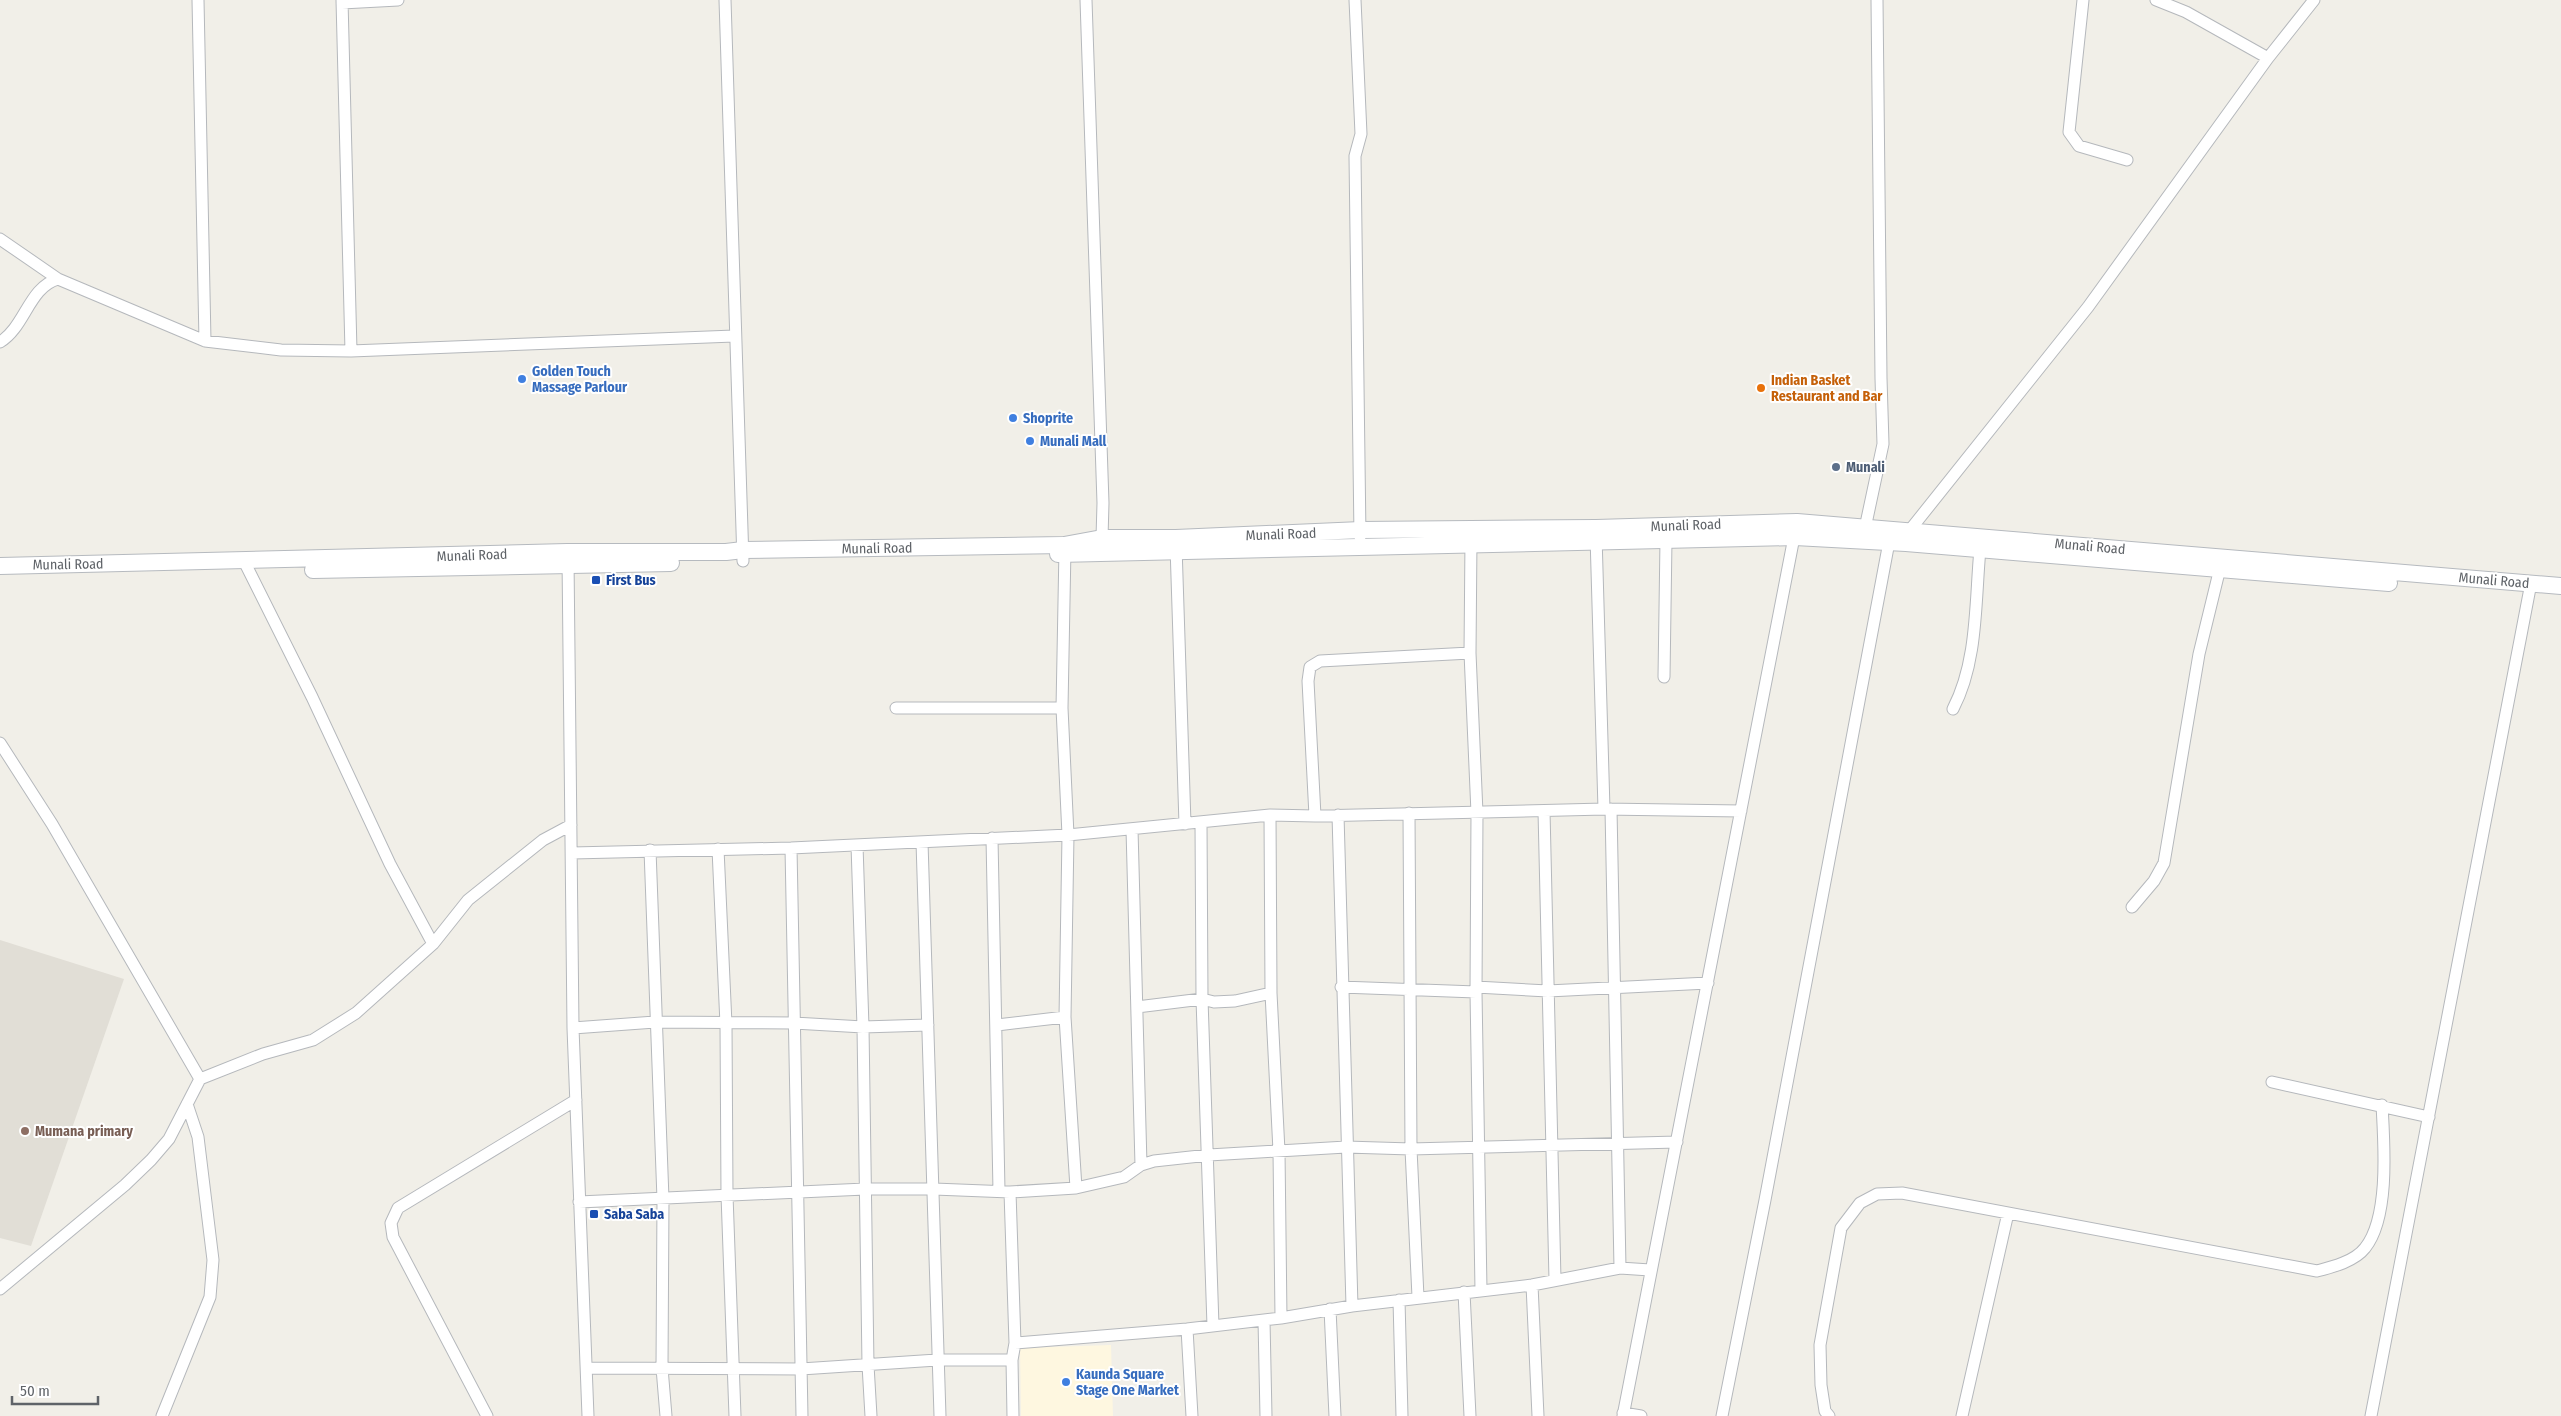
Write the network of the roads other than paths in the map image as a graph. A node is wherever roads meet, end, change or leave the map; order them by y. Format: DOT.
graph roads {
  1 [pos="198,0"];
  2 [pos="398,0"];
  3 [pos="725,0"];
  4 [pos="1086,0"];
  5 [pos="1354,0"];
  6 [pos="1877,0"];
  7 [pos="2083,0"];
  8 [pos="2156,0"];
  9 [pos="2314,0"];
  10 [pos="342,2"];
  11 [pos="2268,58"];
  12 [pos="2127,160"];
  13 [pos="0,239"];
  14 [pos="58,279"];
  15 [pos="734,336"];
  16 [pos="205,341"];
  17 [pos="0,342"];
  18 [pos="351,351"];
  19 [pos="1796,529"];
  20 [pos="1864,533"];
  21 [pos="1596,535"];
  22 [pos="1471,537"];
  23 [pos="1102,538"];
  24 [pos="1360,538"];
  25 [pos="1900,538"];
  26 [pos="1666,540"];
  27 [pos="1176,544"];
  28 [pos="1980,549"];
  29 [pos="1065,550"];
  30 [pos="743,556"];
  31 [pos="568,559"];
  32 [pos="2221,563"];
  33 [pos="0,566"];
  34 [pos="246,566"];
  35 [pos="0,576"];
  36 [pos="2561,586"];
  37 [pos="2530,588"];
  38 [pos="2561,596"];
  39 [pos="1470,653"];
  40 [pos="1664,677"];
  41 [pos="896,708"];
  42 [pos="1062,708"];
  43 [pos="1953,709"];
  44 [pos="0,743"];
  45 [pos="1608,809"];
  46 [pos="1544,811"];
  47 [pos="1740,811"];
  48 [pos="1478,812"];
  49 [pos="1408,813"];
  50 [pos="1270,815"];
  51 [pos="1338,815"];
  52 [pos="1315,816"];
  53 [pos="1201,822"];
  54 [pos="571,824"];
  55 [pos="1185,824"];
  56 [pos="1132,829"];
  57 [pos="1068,835"];
  58 [pos="992,838"];
  59 [pos="922,842"];
  60 [pos="857,845"];
  61 [pos="791,848"];
  62 [pos="718,849"];
  63 [pos="650,850"];
  64 [pos="572,853"];
  65 [pos="2132,907"];
  66 [pos="433,944"];
  67 [pos="1708,983"];
  68 [pos="1616,986"];
  69 [pos="1341,987"];
  70 [pos="1410,989"];
  71 [pos="1476,989"];
  72 [pos="1548,990"];
  73 [pos="1271,994"];
  74 [pos="1202,999"];
  75 [pos="1138,1007"];
  76 [pos="1064,1017"];
  77 [pos="655,1022"];
  78 [pos="794,1023"];
  79 [pos="726,1024"];
  80 [pos="928,1025"];
  81 [pos="997,1025"];
  82 [pos="863,1027"];
  83 [pos="573,1028"];
  84 [pos="200,1079"];
  85 [pos="2272,1082"];
  86 [pos="576,1100"];
  87 [pos="187,1104"];
  88 [pos="2382,1105"];
  89 [pos="2429,1117"];
  90 [pos="1677,1142"];
  91 [pos="1620,1143"];
  92 [pos="1551,1145"];
  93 [pos="1346,1147"];
  94 [pos="1479,1147"];
  95 [pos="1412,1149"];
  96 [pos="1279,1151"];
  97 [pos="1209,1155"];
  98 [pos="1140,1165"];
  99 [pos="1076,1188"];
  100 [pos="865,1189"];
  101 [pos="934,1189"];
  102 [pos="1004,1191"];
  103 [pos="796,1192"];
  104 [pos="727,1195"];
  105 [pos="662,1200"];
  106 [pos="579,1202"];
  107 [pos="2008,1212"];
  108 [pos="1620,1268"];
  109 [pos="1650,1270"];
  110 [pos="1555,1280"];
  111 [pos="1532,1286"];
  112 [pos="0,1289"];
  113 [pos="1481,1290"];
  114 [pos="1464,1292"];
  115 [pos="1418,1297"];
  116 [pos="1399,1300"];
  117 [pos="1352,1306"];
  118 [pos="1330,1309"];
  119 [pos="1281,1318"];
  120 [pos="1264,1320"];
  121 [pos="1213,1326"];
  122 [pos="1186,1329"];
  123 [pos="1015,1343"];
  124 [pos="937,1360"];
  125 [pos="1012,1360"];
  126 [pos="868,1365"];
  127 [pos="587,1368"];
  128 [pos="662,1368"];
  129 [pos="733,1369"];
  130 [pos="801,1369"];
  131 [pos="1623,1415"];
  132 [pos="162,1416"];
  133 [pos="487,1416"];
  134 [pos="588,1416"];
  135 [pos="666,1416"];
  136 [pos="735,1416"];
  137 [pos="802,1416"];
  138 [pos="871,1416"];
  139 [pos="940,1416"];
  140 [pos="1013,1416"];
  141 [pos="1192,1416"];
  142 [pos="1266,1416"];
  143 [pos="1335,1416"];
  144 [pos="1402,1416"];
  145 [pos="1470,1416"];
  146 [pos="1538,1416"];
  147 [pos="1641,1416"];
  148 [pos="1722,1416"];
  149 [pos="1829,1416"];
  150 [pos="1962,1416"];
  151 [pos="2372,1416"];
  1 -- 16 [label="street"];
  2 -- 10 [label="street"];
  3 -- 15 [label="street"];
  4 -- 23 [label="street"];
  5 -- 24 [label="street"];
  6 -- 20 [label="street"];
  7 -- 12 [label="street"];
  8 -- 11 [label="street"];
  9 -- 11 [label="street"];
  10 -- 18 [label="street"];
  11 -- 25 [label="street"];
  13 -- 14 [label="street"];
  14 -- 16 [label="street"];
  14 -- 17 [label="street"];
  15 -- 18 [label="street"];
  15 -- 30 [label="street"];
  16 -- 18 [label="street"];
  19 -- 20 [label="main road, Munali Road"];
  19 -- 21 [label="main road, Munali Road"];
  19 -- 26 [label="main road, Munali Road"];
  19 -- 47 [label="street"];
  20 -- 25 [label="main road, Munali Road"];
  20 -- 25 [label="main road, Munali Road"];
  21 -- 22 [label="main road, Munali Road"];
  21 -- 26 [label="main road, Munali Road"];
  21 -- 45 [label="street"];
  22 -- 24 [label="main road, Munali Road"];
  22 -- 39 [label="street"];
  23 -- 27 [label="main road, Munali Road"];
  23 -- 29 [label="main road, Munali Road"];
  24 -- 27 [label="main road, Munali Road"];
  25 -- 28 [label="main road, Munali Road"];
  25 -- 32 [label="main road, Munali Road"];
  25 -- 148 [label="street"];
  26 -- 40 [label="street"];
  27 -- 29 [label="main road, Munali Road"];
  27 -- 55 [label="street"];
  28 -- 32 [label="main road, Munali Road"];
  28 -- 43 [label="street"];
  29 -- 30 [label="main road, Munali Road"];
  29 -- 42 [label="street"];
  30 -- 31 [label="main road, Munali Road"];
  31 -- 34 [label="main road, Munali Road"];
  31 -- 54 [label="street"];
  32 -- 37 [label="main road, Munali Road"];
  32 -- 65 [label="street"];
  33 -- 34 [label="main road, Munali Road"];
  34 -- 35 [label="main road, Munali Road"];
  34 -- 66 [label="street"];
  36 -- 37 [label="main road, Munali Road"];
  37 -- 38 [label="main road, Munali Road"];
  37 -- 89 [label="street"];
  39 -- 48 [label="street"];
  39 -- 52 [label="street"];
  41 -- 42 [label="street"];
  42 -- 57 [label="street"];
  44 -- 84 [label="street"];
  45 -- 46 [label="street"];
  45 -- 47 [label="street"];
  45 -- 68 [label="street"];
  46 -- 48 [label="street"];
  46 -- 72 [label="street"];
  47 -- 67 [label="street"];
  48 -- 49 [label="street"];
  48 -- 71 [label="street"];
  49 -- 51 [label="street"];
  49 -- 70 [label="street"];
  50 -- 52 [label="street"];
  50 -- 53 [label="street"];
  50 -- 73 [label="street"];
  51 -- 52 [label="street"];
  51 -- 69 [label="street"];
  53 -- 55 [label="street"];
  53 -- 74 [label="street"];
  54 -- 64 [label="street"];
  54 -- 66 [label="street"];
  55 -- 56 [label="street"];
  56 -- 57 [label="street"];
  56 -- 75 [label="street"];
  57 -- 58 [label="street"];
  57 -- 76 [label="street"];
  58 -- 59 [label="street"];
  58 -- 81 [label="street"];
  59 -- 60 [label="street"];
  59 -- 80 [label="street"];
  60 -- 61 [label="street"];
  60 -- 82 [label="street"];
  61 -- 62 [label="street"];
  61 -- 78 [label="street"];
  62 -- 63 [label="street"];
  62 -- 79 [label="street"];
  63 -- 64 [label="street"];
  63 -- 77 [label="street"];
  64 -- 83 [label="street"];
  66 -- 84 [label="street"];
  67 -- 68 [label="street"];
  67 -- 90 [label="street"];
  68 -- 72 [label="street"];
  68 -- 91 [label="street"];
  69 -- 70 [label="street"];
  69 -- 93 [label="street"];
  70 -- 71 [label="street"];
  70 -- 95 [label="street"];
  71 -- 72 [label="street"];
  71 -- 94 [label="street"];
  72 -- 92 [label="street"];
  73 -- 74 [label="street"];
  73 -- 96 [label="street"];
  74 -- 75 [label="street"];
  74 -- 97 [label="street"];
  75 -- 98 [label="street"];
  76 -- 81 [label="street"];
  76 -- 99 [label="street"];
  77 -- 79 [label="street"];
  77 -- 83 [label="street"];
  77 -- 105 [label="street"];
  78 -- 79 [label="street"];
  78 -- 82 [label="street"];
  78 -- 103 [label="street"];
  79 -- 104 [label="street"];
  80 -- 82 [label="street"];
  80 -- 101 [label="street"];
  81 -- 102 [label="street"];
  82 -- 100 [label="street"];
  83 -- 86 [label="street"];
  84 -- 87 [label="street"];
  85 -- 88 [label="street"];
  86 -- 106 [label="street"];
  86 -- 133 [label="street"];
  87 -- 112 [label="street"];
  87 -- 132 [label="street"];
  88 -- 89 [label="street"];
  88 -- 107 [label="street"];
  89 -- 151 [label="street"];
  90 -- 91 [label="street"];
  90 -- 109 [label="street"];
  91 -- 92 [label="street"];
  91 -- 108 [label="street"];
  92 -- 94 [label="street"];
  92 -- 110 [label="street"];
  93 -- 95 [label="street"];
  93 -- 96 [label="street"];
  93 -- 117 [label="street"];
  94 -- 95 [label="street"];
  94 -- 113 [label="street"];
  95 -- 115 [label="street"];
  96 -- 97 [label="street"];
  96 -- 119 [label="street"];
  97 -- 98 [label="street"];
  97 -- 121 [label="street"];
  98 -- 99 [label="street"];
  99 -- 102 [label="street"];
  100 -- 101 [label="street"];
  100 -- 103 [label="street"];
  100 -- 126 [label="street"];
  101 -- 102 [label="street"];
  101 -- 124 [label="street"];
  102 -- 123 [label="street"];
  103 -- 104 [label="street"];
  103 -- 130 [label="street"];
  104 -- 105 [label="street"];
  104 -- 129 [label="street"];
  105 -- 106 [label="street"];
  105 -- 128 [label="street"];
  106 -- 127 [label="street"];
  107 -- 149 [label="street"];
  107 -- 150 [label="street"];
  108 -- 109 [label="street"];
  108 -- 110 [label="street"];
  109 -- 131 [label="street"];
  110 -- 111 [label="street"];
  111 -- 113 [label="street"];
  111 -- 146 [label="street"];
  113 -- 114 [label="street"];
  114 -- 115 [label="street"];
  114 -- 145 [label="street"];
  115 -- 116 [label="street"];
  116 -- 117 [label="street"];
  116 -- 144 [label="street"];
  117 -- 118 [label="street"];
  118 -- 119 [label="street"];
  118 -- 143 [label="street"];
  119 -- 120 [label="street"];
  120 -- 121 [label="street"];
  120 -- 142 [label="street"];
  121 -- 122 [label="street"];
  122 -- 123 [label="street"];
  122 -- 141 [label="street"];
  123 -- 125 [label="street"];
  124 -- 125 [label="street"];
  124 -- 126 [label="street"];
  124 -- 139 [label="street"];
  125 -- 140 [label="street"];
  126 -- 130 [label="street"];
  126 -- 138 [label="street"];
  127 -- 128 [label="street"];
  127 -- 134 [label="street"];
  128 -- 129 [label="street"];
  128 -- 135 [label="street"];
  129 -- 130 [label="street"];
  129 -- 136 [label="street"];
  130 -- 137 [label="street"];
  131 -- 147 [label="street"];
}
